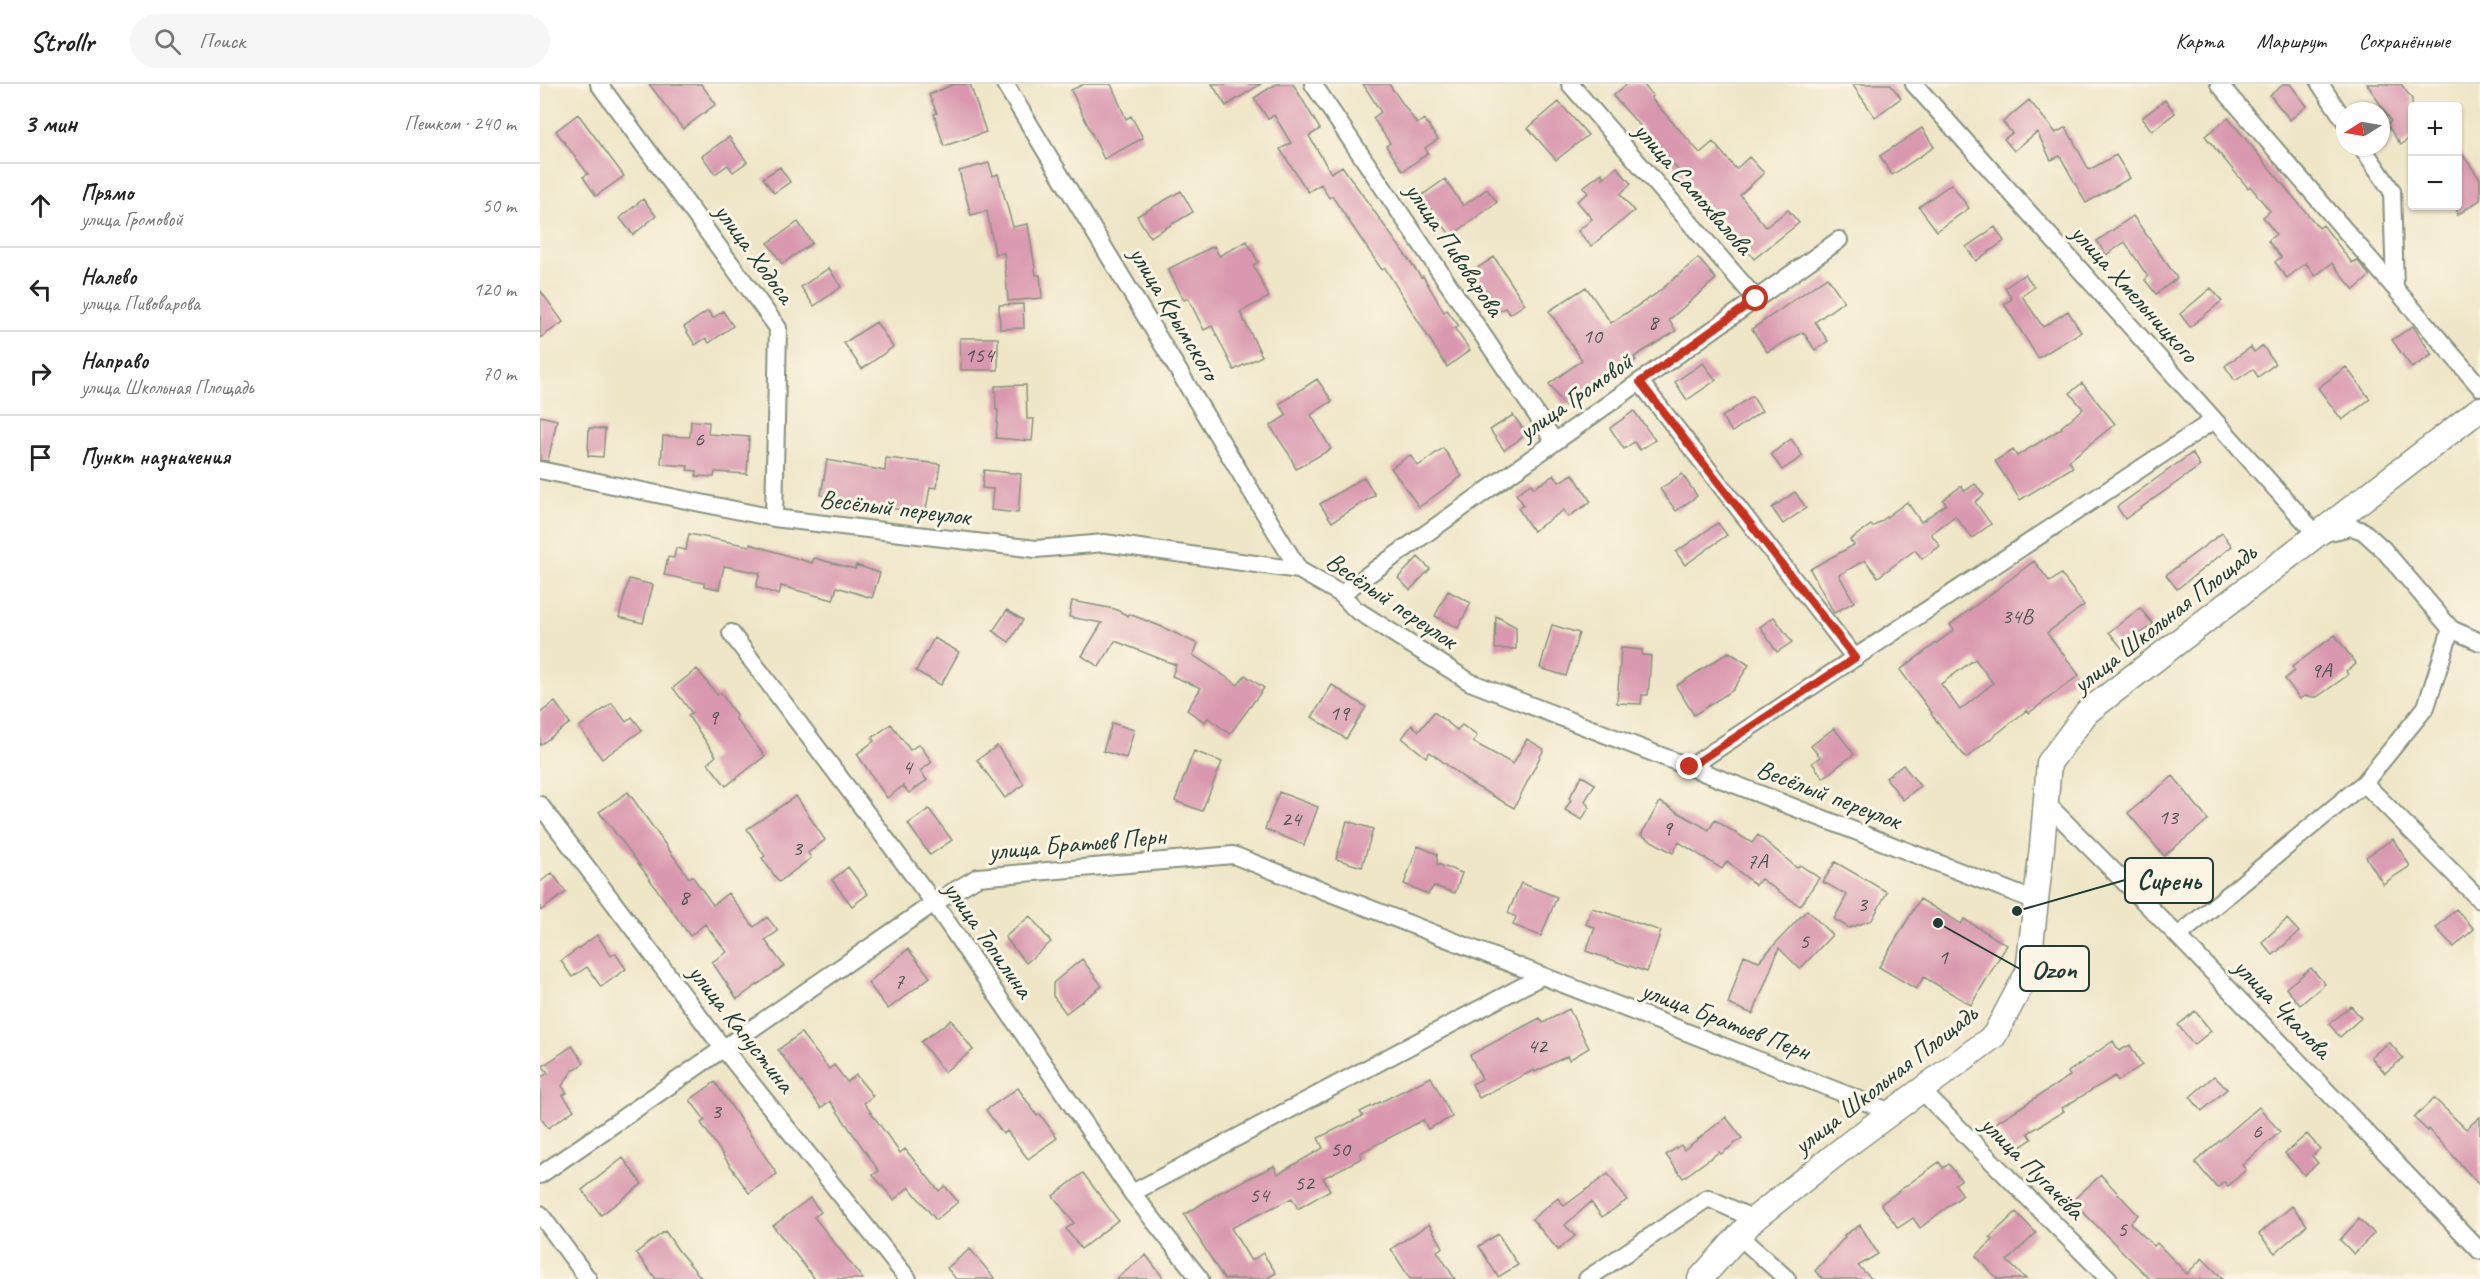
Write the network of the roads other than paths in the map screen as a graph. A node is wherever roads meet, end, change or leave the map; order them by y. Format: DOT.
graph roads {
  1 [pos="599,84"];
  2 [pos="1005,84"];
  3 [pos="1313,84"];
  4 [pos="1570,84"];
  5 [pos="1914,84"];
  6 [pos="2219,84"];
  7 [pos="2319,84"];
  8 [pos="2336,108"];
  9 [pos="2368,156"];
  10 [pos="1839,240"];
  11 [pos="2395,288"];
  12 [pos="1756,299"];
  13 [pos="1640,382"];
  14 [pos="2480,387"];
  15 [pos="2480,409"];
  16 [pos="2214,420"];
  17 [pos="1555,442"];
  18 [pos="540,470"];
  19 [pos="774,518"];
  20 [pos="2317,535"];
  21 [pos="1299,570"];
  22 [pos="1341,594"];
  23 [pos="2451,629"];
  24 [pos="731,633"];
  25 [pos="2480,642"];
  26 [pos="1855,658"];
  27 [pos="1690,767"];
  28 [pos="2364,783"];
  29 [pos="2046,803"];
  30 [pos="540,805"];
  31 [pos="2480,900"];
  32 [pos="2036,901"];
  33 [pos="934,903"];
  34 [pos="2178,936"];
  35 [pos="1542,976"];
  36 [pos="723,1048"];
  37 [pos="1922,1090"];
  38 [pos="1891,1112"];
  39 [pos="540,1175"];
  40 [pos="1132,1193"];
  41 [pos="540,1214"];
  42 [pos="1746,1228"];
  43 [pos="2480,1251"];
  44 [pos="588,1279"];
  45 [pos="908,1279"];
  46 [pos="1200,1279"];
  47 [pos="1587,1279"];
  48 [pos="1700,1279"];
  49 [pos="1786,1279"];
  50 [pos="2109,1279"];
  1 -- 19 [label="street, улица Ходоса"];
  2 -- 21 [label="street, улица Крымского"];
  3 -- 17 [label="street, улица Пивоварова"];
  4 -- 12 [label="street, улица Самохвалова"];
  5 -- 16 [label="street, улица Хмельницкого"];
  6 -- 11 [label="street"];
  7 -- 8 [label="street"];
  9 -- 11 [label="street"];
  10 -- 12 [label="street, улица Громовой"];
  11 -- 14 [label="street"];
  12 -- 13 [label="street, улица Громовой"];
  13 -- 17 [label="street, улица Громовой"];
  13 -- 26 [label="street"];
  15 -- 20 [label="main road, улица Школьная Площадь"];
  16 -- 20 [label="street, улица Хмельницкого"];
  16 -- 26 [label="street"];
  17 -- 22 [label="street, улица Громовой"];
  18 -- 19 [label="street, Весёлый переулок"];
  19 -- 21 [label="street, Весёлый переулок"];
  20 -- 23 [label="street"];
  20 -- 29 [label="main road, улица Школьная Площадь"];
  21 -- 22 [label="street, Весёлый переулок"];
  22 -- 27 [label="street, Весёлый переулок"];
  23 -- 25 [label="street"];
  23 -- 28 [label="street"];
  24 -- 33 [label="street, улица Топилина"];
  26 -- 27 [label="street"];
  27 -- 32 [label="street, Весёлый переулок"];
  28 -- 31 [label="street"];
  28 -- 34 [label="street"];
  29 -- 32 [label="main road, улица Школьная Площадь"];
  29 -- 34 [label="street, улица Чкалова"];
  30 -- 36 [label="street, улица Капустина"];
  32 -- 37 [label="main road, улица Школьная Площадь"];
  33 -- 35 [label="street, улица Братьев Перн"];
  33 -- 36 [label="street, улица Братьев Перн"];
  33 -- 40 [label="street, улица Топилина"];
  34 -- 43 [label="street, улица Чкалова"];
  35 -- 38 [label="street, улица Братьев Перн"];
  35 -- 40 [label="street"];
  36 -- 39 [label="street, улица Братьев Перн"];
  36 -- 45 [label="street, улица Капустина"];
  37 -- 38 [label="main road, улица Школьная Площадь"];
  37 -- 50 [label="street, улица Пугачёва"];
  38 -- 42 [label="main road, улица Школьная Площадь"];
  40 -- 46 [label="street, улица Топилина"];
  41 -- 44 [label="street"];
  42 -- 47 [label="street"];
  42 -- 48 [label="main road, улица Школьная Площадь"];
  42 -- 49 [label="street"];
}
